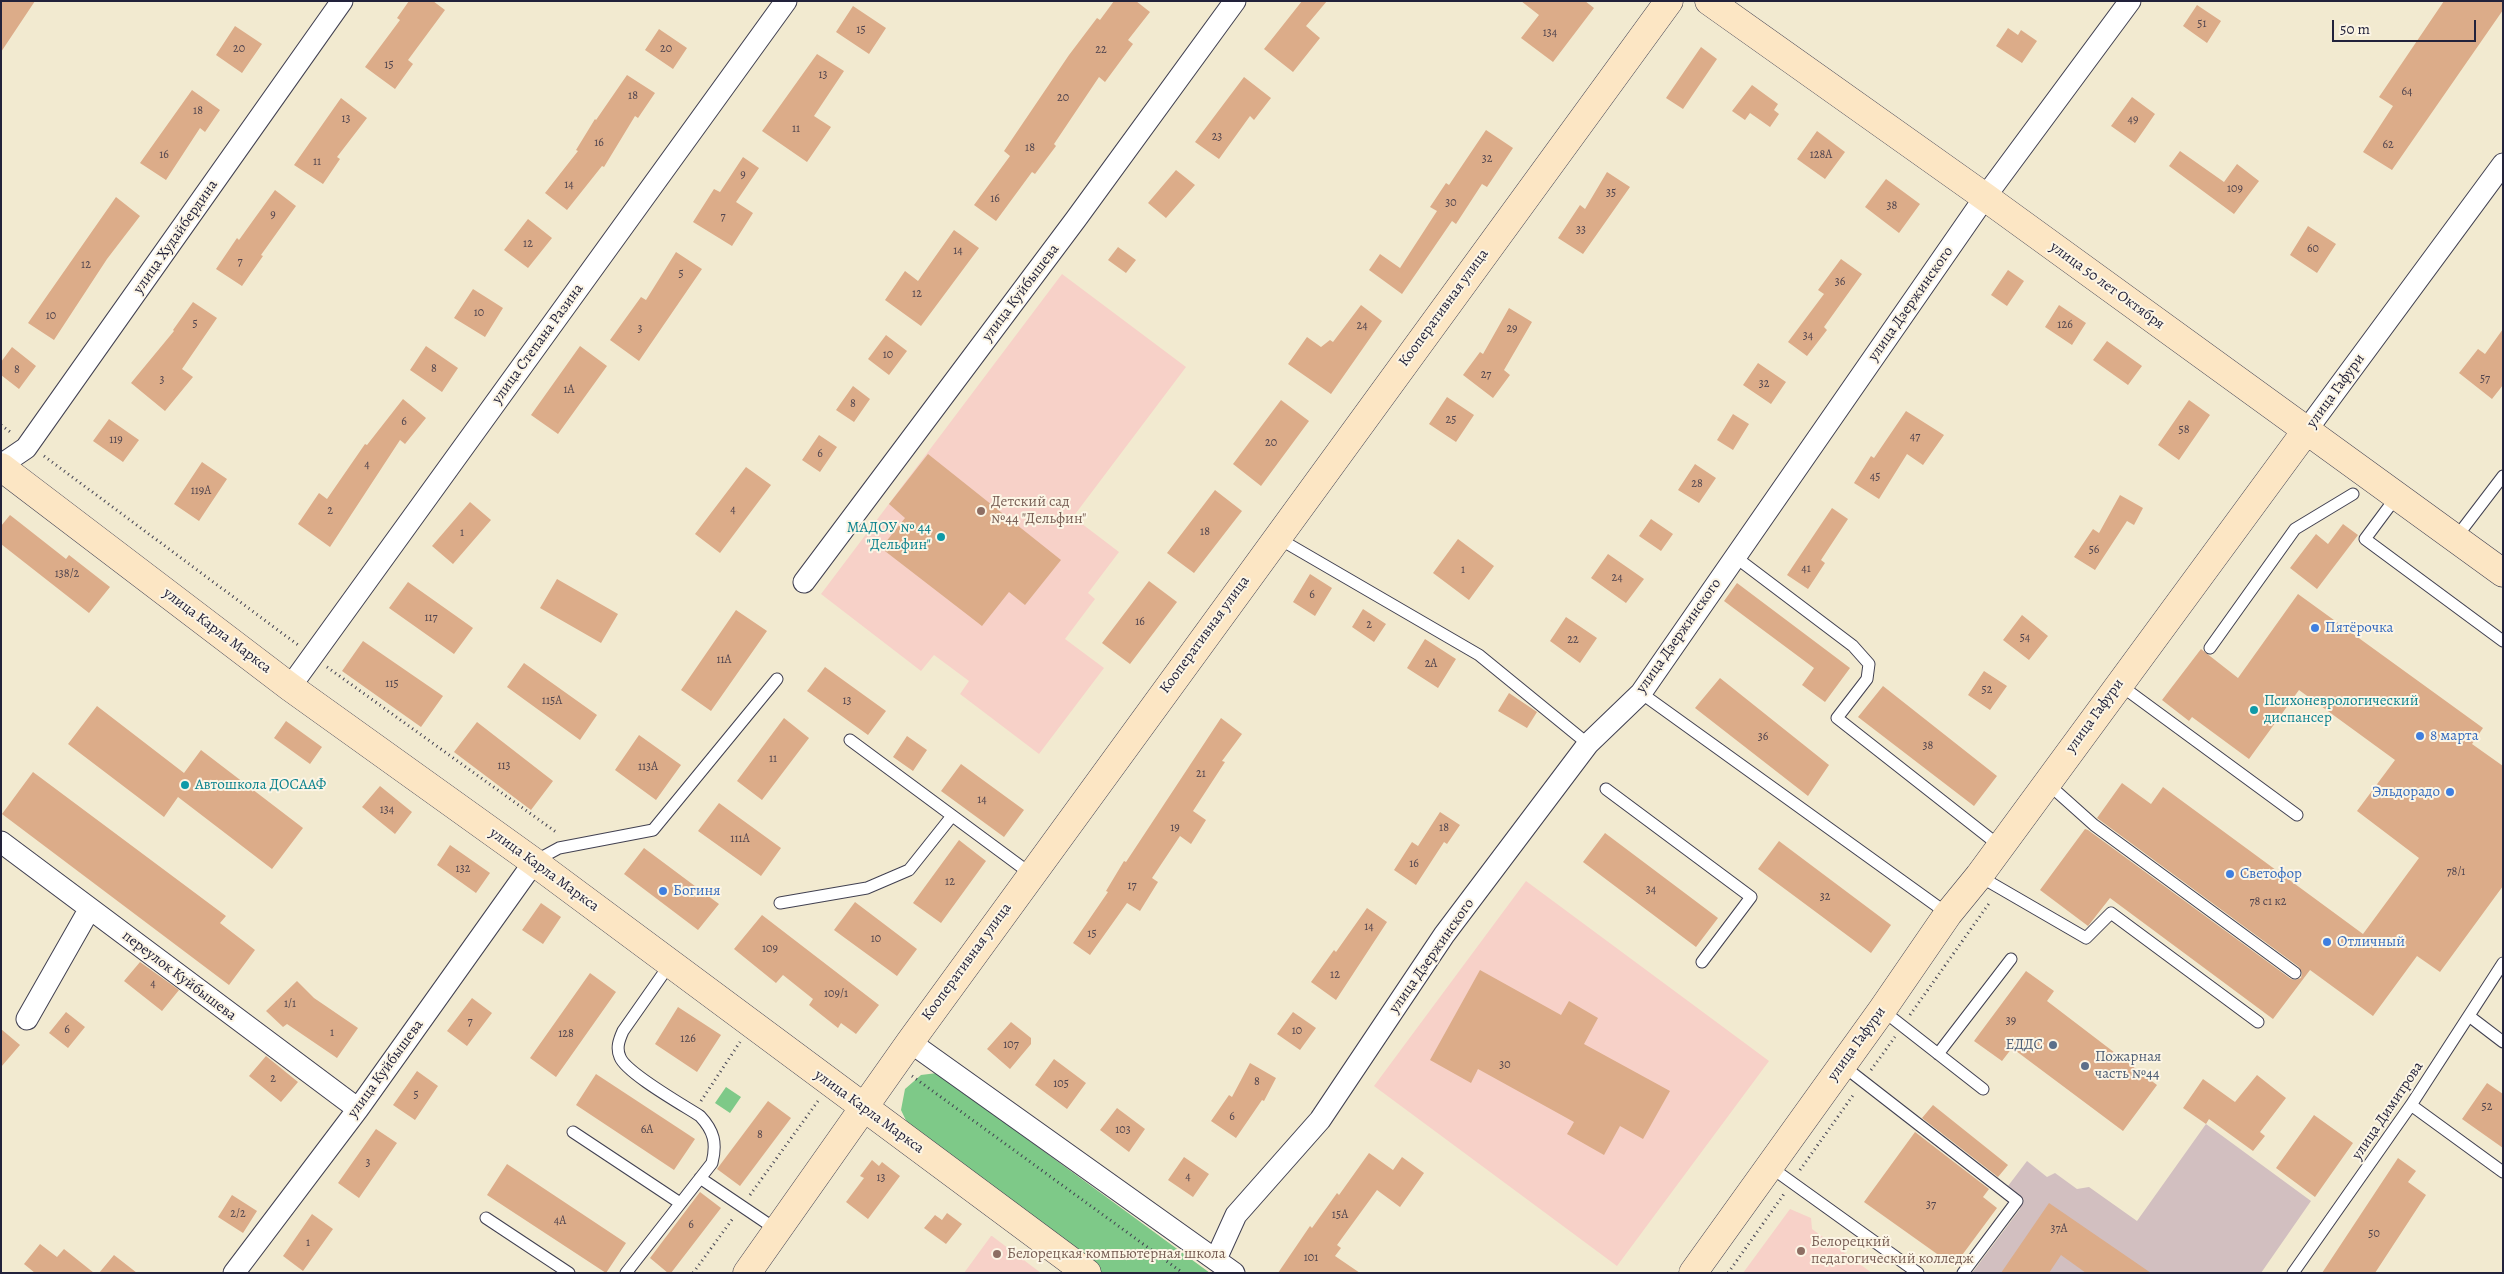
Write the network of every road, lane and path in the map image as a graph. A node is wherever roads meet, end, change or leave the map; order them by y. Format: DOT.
graph roads {
  1 [pos="342,1"];
  2 [pos="786,1"];
  3 [pos="1235,1"];
  4 [pos="1669,1"];
  5 [pos="1709,1"];
  6 [pos="2130,1"];
  7 [pos="2503,164"];
  8 [pos="1985,198"];
  9 [pos="1,425"];
  10 [pos="2306,431"];
  11 [pos="29,445"];
  12 [pos="1,466"];
  13 [pos="2503,476"];
  14 [pos="2353,494"];
  15 [pos="2396,496"];
  16 [pos="1276,537"];
  17 [pos="2456,538"];
  18 [pos="1734,556"];
  19 [pos="2503,573"];
  20 [pos="804,582"];
  21 [pos="2503,641"];
  22 [pos="2210,648"];
  23 [pos="313,656"];
  24 [pos="777,679"];
  25 [pos="2118,684"];
  26 [pos="290,687"];
  27 [pos="1641,693"];
  28 [pos="850,740"];
  29 [pos="1588,744"];
  30 [pos="2047,783"];
  31 [pos="1606,789"];
  32 [pos="2297,815"];
  33 [pos="952,816"];
  34 [pos="556,832"];
  35 [pos="1,842"];
  36 [pos="2001,846"];
  37 [pos="534,862"];
  38 [pos="1031,874"];
  39 [pos="1990,882"];
  40 [pos="780,903"];
  41 [pos="89,910"];
  42 [pos="1948,914"];
  43 [pos="2011,959"];
  44 [pos="1702,962"];
  45 [pos="2503,963"];
  46 [pos="670,964"];
  47 [pos="2294,973"];
  48 [pos="2469,1016"];
  49 [pos="1892,1018"];
  50 [pos="27,1019"];
  51 [pos="2258,1022"];
  52 [pos="740,1042"];
  53 [pos="910,1042"];
  54 [pos="2503,1042"];
  55 [pos="1938,1054"];
  56 [pos="905,1070"];
  57 [pos="1853,1073"];
  58 [pos="1983,1089"];
  59 [pos="819,1100"];
  60 [pos="2411,1105"];
  61 [pos="863,1108"];
  62 [pos="358,1109"];
  63 [pos="694,1112"];
  64 [pos="573,1132"];
  65 [pos="1769,1166"];
  66 [pos="2503,1172"];
  67 [pos="700,1178"];
  68 [pos="1792,1182"];
  69 [pos="680,1203"];
  70 [pos="742,1206"];
  71 [pos="486,1218"];
  72 [pos="777,1230"];
  73 [pos="1216,1259"];
  74 [pos="627,1272"];
  75 [pos="234,1273"];
  76 [pos="569,1273"];
  77 [pos="693,1273"];
  78 [pos="748,1273"];
  79 [pos="1086,1273"];
  80 [pos="1183,1273"];
  81 [pos="1234,1273"];
  82 [pos="1693,1273"];
  83 [pos="1728,1273"];
  84 [pos="1918,1273"];
  85 [pos="1963,1273"];
  86 [pos="2293,1273"];
  1 -- 11 [label="street, улица Худайбердина"];
  2 -- 23 [label="street, улица Степана Разина"];
  3 -- 20 [label="street, улица Куйбышева"];
  4 -- 16 [label="street, Кооперативная улица"];
  5 -- 8 [label="street, улица 50 лет Октября"];
  6 -- 8 [label="street, улица Дзержинского"];
  7 -- 10 [label="street, улица Гафури"];
  8 -- 10 [label="street, улица 50 лет Октября"];
  8 -- 18 [label="street, улица Дзержинского"];
  9 -- 11 [label="path"];
  10 -- 15 [label="street, улица 50 лет Октября"];
  10 -- 25 [label="street, улица Гафури"];
  11 -- 12 [label="street, улица Худайбердина"];
  11 -- 23 [label="path"];
  12 -- 26 [label="street, улица Карла Маркса"];
  13 -- 17 [label="lane"];
  14 -- 22 [label="lane"];
  15 -- 17 [label="street, улица 50 лет Октября"];
  15 -- 21 [label="lane"];
  16 -- 29 [label="lane"];
  16 -- 38 [label="street, Кооперативная улица"];
  17 -- 19 [label="street, улица 50 лет Октября"];
  18 -- 27 [label="street, улица Дзержинского"];
  18 -- 36 [label="lane"];
  23 -- 26 [label="street, улица Степана Разина"];
  23 -- 34 [label="path"];
  24 -- 37 [label="lane"];
  25 -- 30 [label="street, улица Гафури"];
  25 -- 32 [label="lane"];
  26 -- 37 [label="street, улица Карла Маркса"];
  27 -- 29 [label="street, улица Дзержинского"];
  27 -- 42 [label="lane"];
  28 -- 33 [label="lane"];
  29 -- 73 [label="street, улица Дзержинского"];
  30 -- 36 [label="street, улица Гафури"];
  30 -- 47 [label="lane"];
  31 -- 44 [label="lane"];
  33 -- 38 [label="lane"];
  33 -- 40 [label="lane"];
  35 -- 41 [label="street, переулок Куйбышева"];
  36 -- 39 [label="street, улица Гафури"];
  37 -- 46 [label="street, улица Карла Маркса"];
  37 -- 62 [label="street, улица Куйбышева"];
  38 -- 53 [label="street, Кооперативная улица"];
  39 -- 42 [label="street, улица Гафури"];
  39 -- 49 [label="path"];
  39 -- 51 [label="lane"];
  41 -- 50 [label="street"];
  41 -- 62 [label="street, переулок Куйбышева"];
  42 -- 49 [label="street, улица Гафури"];
  43 -- 55 [label="lane"];
  45 -- 48 [label="lane, улица Димитрова"];
  46 -- 61 [label="street, улица Карла Маркса"];
  46 -- 63 [label="lane"];
  48 -- 54 [label="lane"];
  48 -- 60 [label="lane, улица Димитрова"];
  49 -- 55 [label="lane"];
  49 -- 57 [label="street, улица Гафури"];
  49 -- 57 [label="path"];
  52 -- 63 [label="path"];
  53 -- 61 [label="street, Кооперативная улица"];
  53 -- 73 [label="street"];
  55 -- 58 [label="lane"];
  56 -- 80 [label="path"];
  57 -- 65 [label="street, улица Гафури"];
  57 -- 68 [label="path"];
  57 -- 85 [label="lane"];
  59 -- 70 [label="path"];
  60 -- 66 [label="lane"];
  60 -- 86 [label="lane, улица Димитрова"];
  61 -- 72 [label="street, Кооперативная улица"];
  61 -- 79 [label="street, улица Карла Маркса"];
  62 -- 75 [label="street, улица Куйбышева"];
  63 -- 67 [label="lane"];
  64 -- 69 [label="lane"];
  65 -- 68 [label="lane"];
  65 -- 82 [label="street, улица Гафури"];
  67 -- 69 [label="lane"];
  67 -- 70 [label="lane"];
  68 -- 83 [label="path"];
  68 -- 84 [label="lane"];
  69 -- 74 [label="lane"];
  70 -- 72 [label="lane"];
  70 -- 77 [label="path"];
  71 -- 76 [label="lane"];
  72 -- 78 [label="street, Кооперативная улица"];
  73 -- 81 [label="street"];
}
